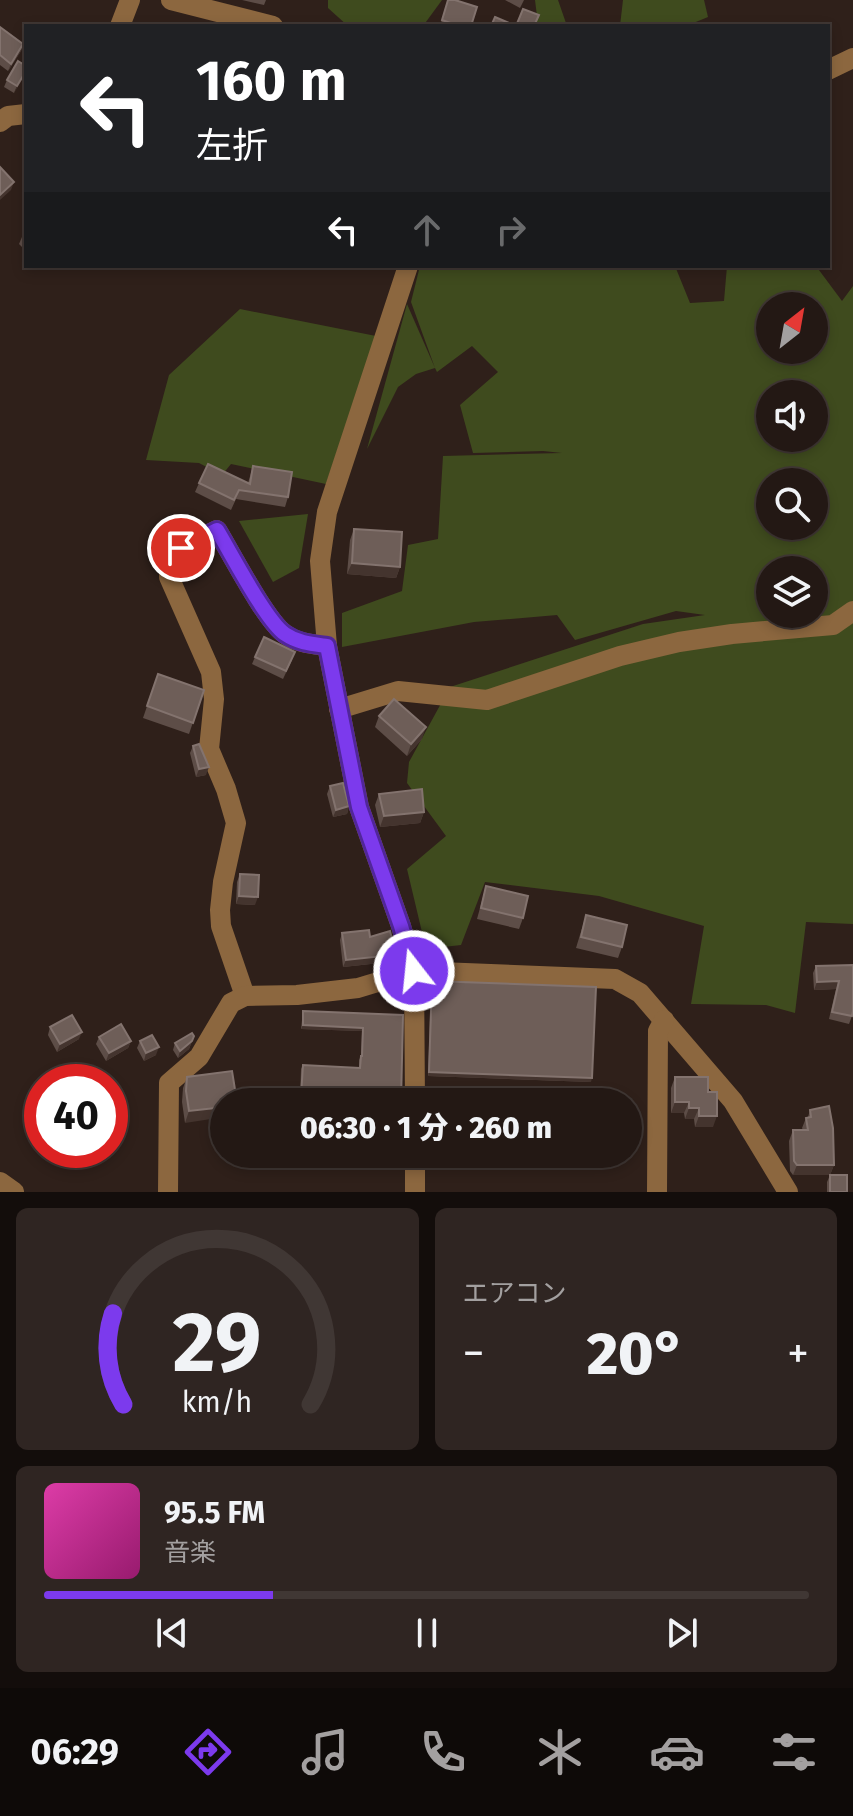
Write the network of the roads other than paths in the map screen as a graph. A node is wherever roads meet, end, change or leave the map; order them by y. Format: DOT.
graph roads {
  1 [pos="130,0"];
  2 [pos="171,0"];
  3 [pos="121,24"];
  4 [pos="265,24"];
  5 [pos="853,58"];
  6 [pos="830,69"];
  7 [pos="24,114"];
  8 [pos="0,122"];
  9 [pos="407,268"];
  10 [pos="853,611"];
  11 [pos="327,646"];
  12 [pos="339,709"];
  13 [pos="414,971"];
  14 [pos="245,996"];
  15 [pos="664,1020"];
  16 [pos="415,1088"];
  17 [pos="415,1168"];
  18 [pos="0,1182"];
  19 [pos="14,1192"];
  20 [pos="168,1192"];
  21 [pos="415,1192"];
  22 [pos="657,1192"];
  23 [pos="788,1192"];
  1 -- 3 [label="street"];
  2 -- 4 [label="street"];
  5 -- 6 [label="street"];
  7 -- 8 [label="street"];
  9 -- 11 [label="street"];
  10 -- 12 [label="street"];
  11 -- 12 [label="street"];
  11 -- 14 [label="street"];
  12 -- 13 [label="street"];
  13 -- 14 [label="street"];
  13 -- 15 [label="street"];
  13 -- 16 [label="street"];
  14 -- 20 [label="street"];
  15 -- 22 [label="street"];
  15 -- 23 [label="street"];
  17 -- 21 [label="street"];
  18 -- 19 [label="street"];
}
